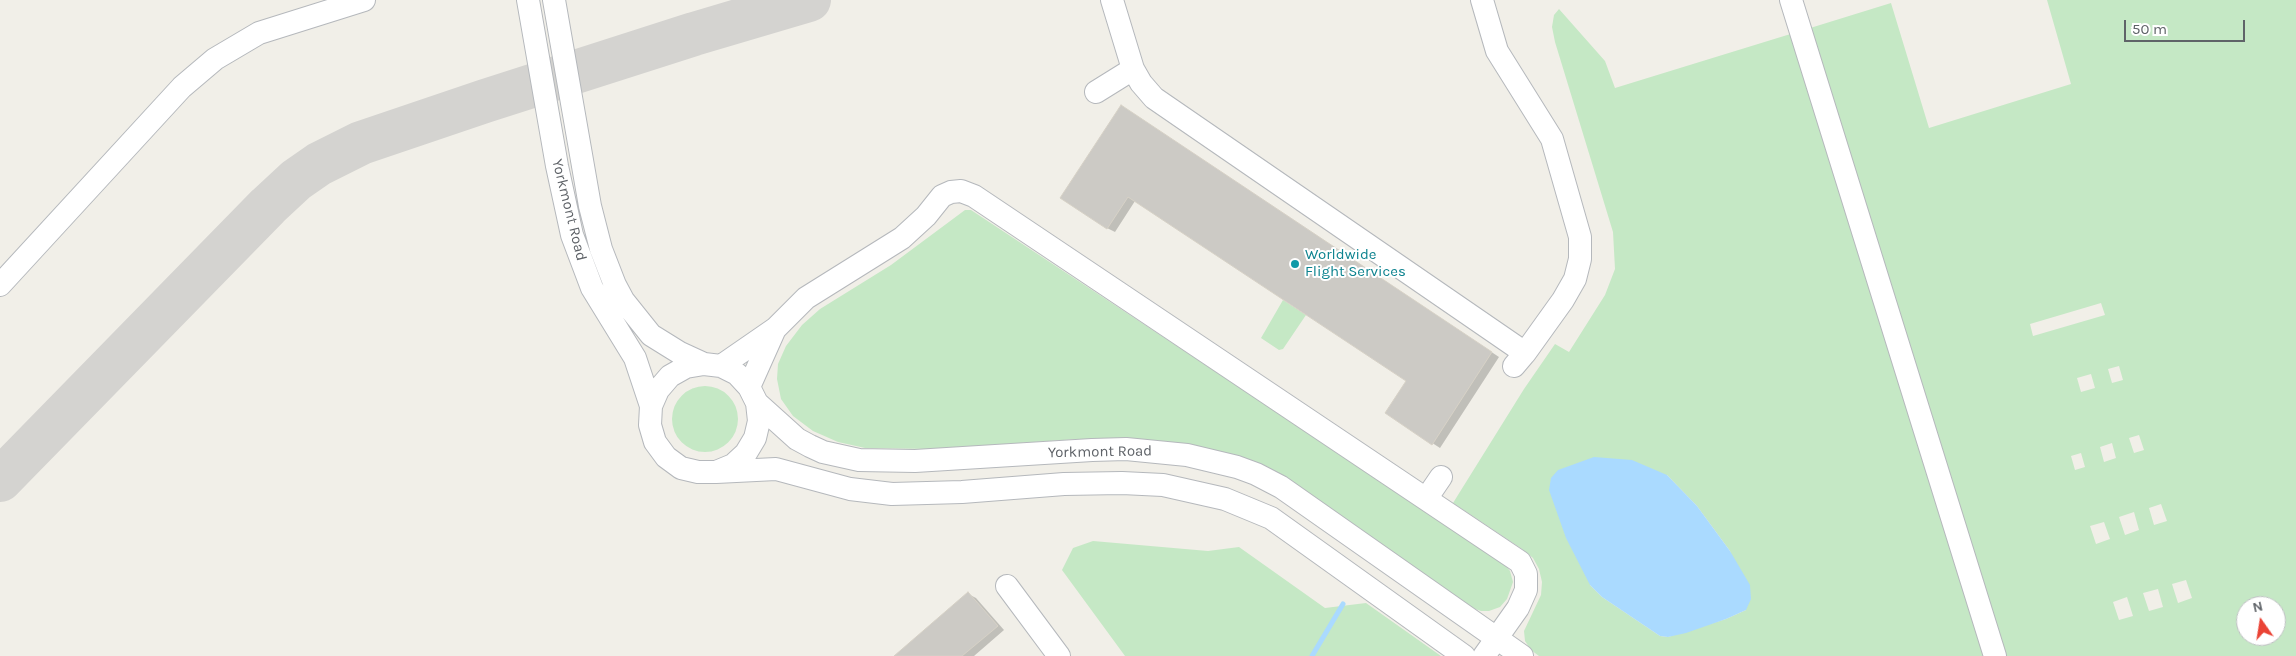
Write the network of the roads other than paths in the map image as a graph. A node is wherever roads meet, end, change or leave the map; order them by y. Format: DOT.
graph roads {
  1 [pos="364,0"];
  2 [pos="528,0"];
  3 [pos="554,0"];
  4 [pos="1112,0"];
  5 [pos="1482,0"];
  6 [pos="1791,0"];
  7 [pos="1133,70"];
  8 [pos="1096,92"];
  9 [pos="0,285"];
  10 [pos="776,328"];
  11 [pos="712,365"];
  12 [pos="753,395"];
  13 [pos="651,406"];
  14 [pos="716,472"];
  15 [pos="1441,477"];
  16 [pos="1426,499"];
  17 [pos="1007,586"];
  18 [pos="1491,647"];
  19 [pos="1059,656"];
  20 [pos="1464,656"];
  21 [pos="1522,656"];
  22 [pos="1995,656"];
  1 -- 9 [label="street"];
  2 -- 13 [label="street, Yorkmont Road"];
  3 -- 11 [label="street, Yorkmont Road"];
  4 -- 7 [label="street"];
  5 -- 7 [label="street"];
  6 -- 22 [label="street"];
  7 -- 8 [label="street"];
  10 -- 11 [label="street"];
  10 -- 12 [label="street"];
  10 -- 16 [label="street"];
  11 -- 12 [label="street, Yorkmont Road"];
  11 -- 13 [label="street"];
  12 -- 14 [label="street"];
  12 -- 18 [label="street, Yorkmont Road"];
  13 -- 14 [label="street, Yorkmont Road"];
  14 -- 20 [label="street, Yorkmont Road"];
  15 -- 16 [label="street"];
  16 -- 18 [label="street"];
  17 -- 19 [label="street"];
  18 -- 21 [label="street, Yorkmont Road"];
}
